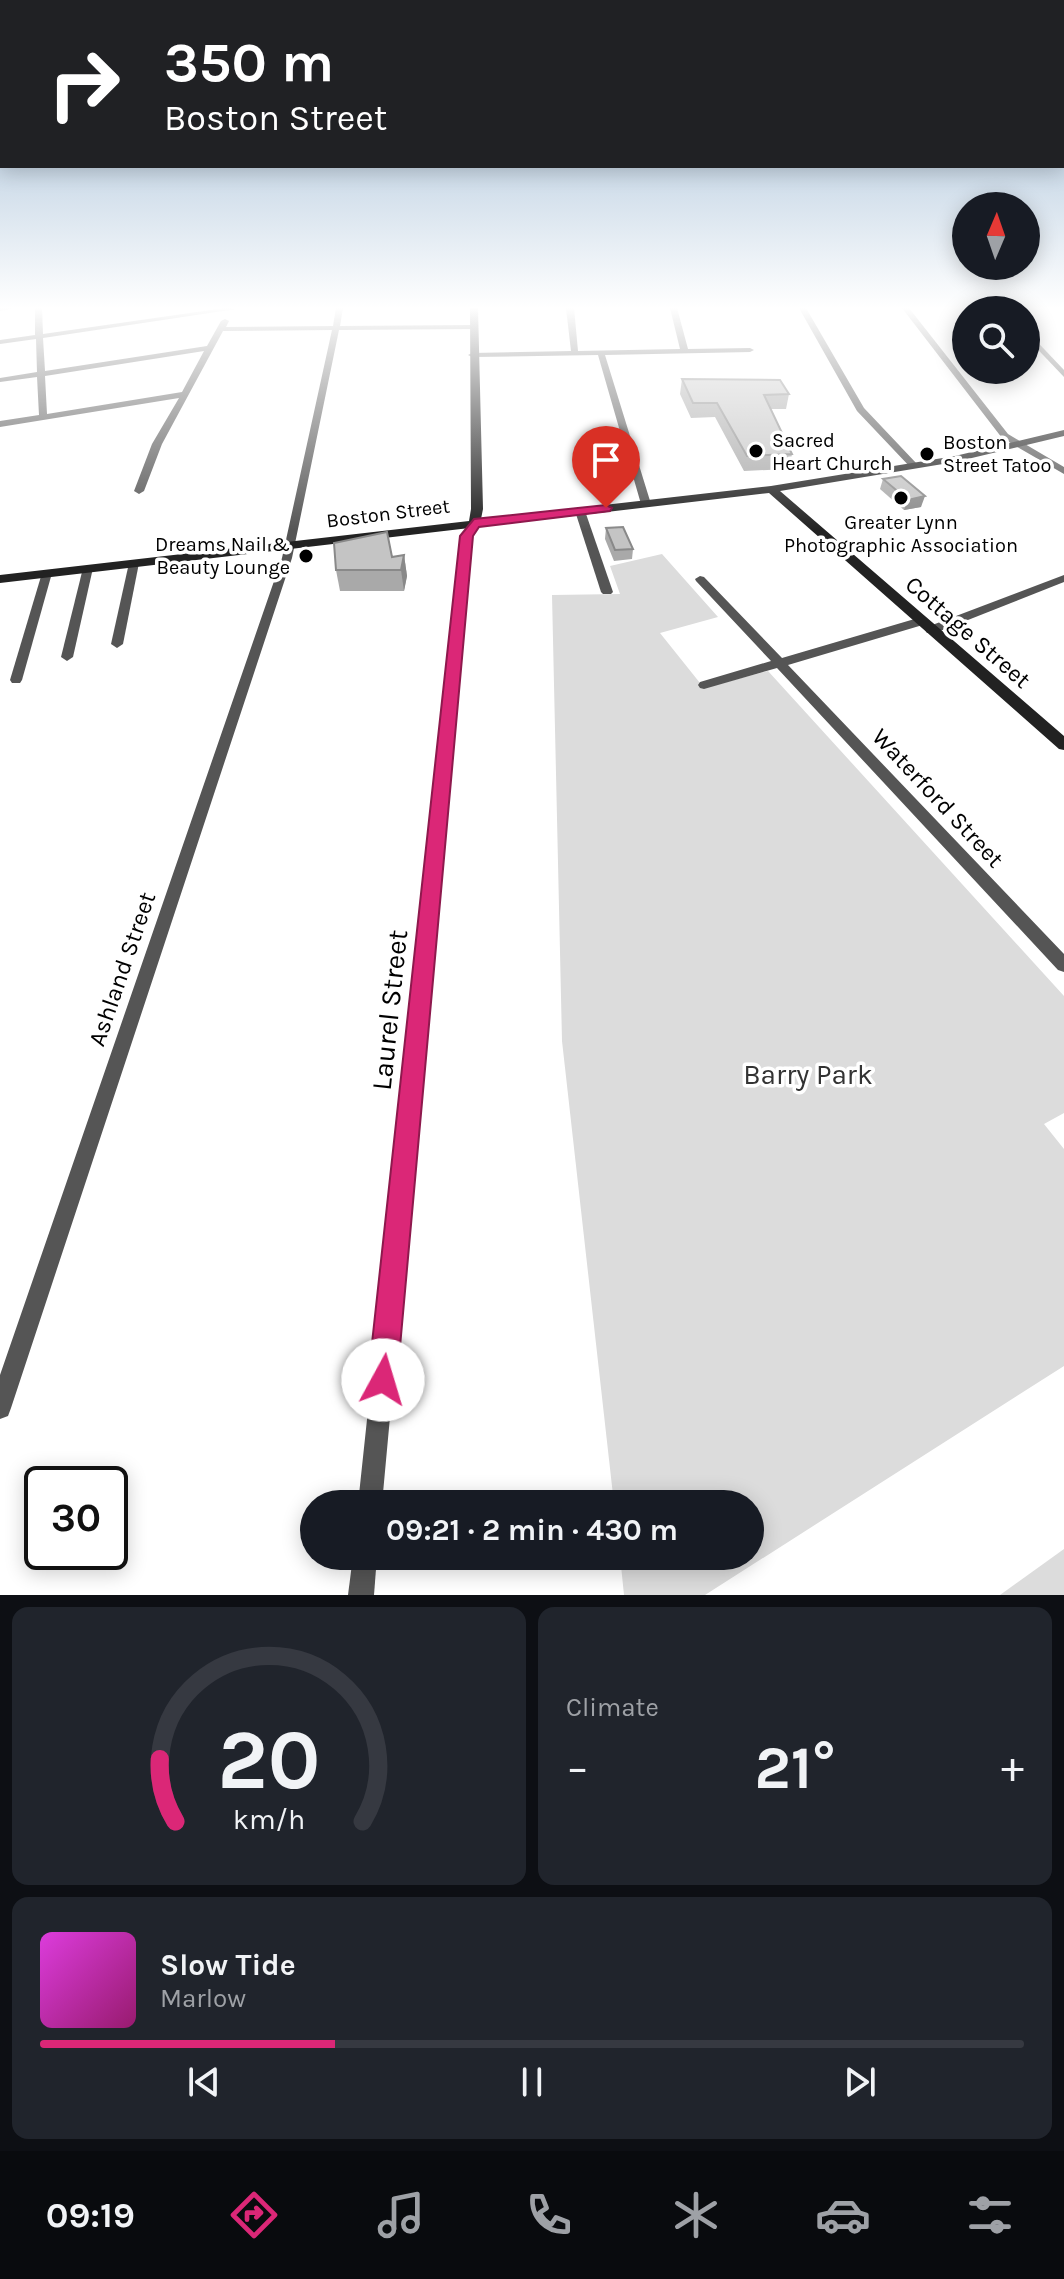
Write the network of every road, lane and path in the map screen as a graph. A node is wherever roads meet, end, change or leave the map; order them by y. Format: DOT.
graph roads {
  1 [pos="41,382"];
  2 [pos="191,382"];
  3 [pos="323,382"];
  4 [pos="473,382"];
  5 [pos="610,382"];
  6 [pos="845,382"];
  7 [pos="963,382"];
  8 [pos="185,394"];
  9 [pos="43,417"];
  10 [pos="0,424"];
  11 [pos="1064,433"];
  12 [pos="1016,445"];
  13 [pos="914,466"];
  14 [pos="1064,471"];
  15 [pos="771,489"];
  16 [pos="139,491"];
  17 [pos="646,504"];
  18 [pos="580,511"];
  19 [pos="474,523"];
  20 [pos="291,545"];
  21 [pos="134,563"];
  22 [pos="88,568"];
  23 [pos="47,573"];
  24 [pos="1064,578"];
  25 [pos="0,579"];
  26 [pos="700,579"];
  27 [pos="607,592"];
  28 [pos="926,626"];
  29 [pos="117,644"];
  30 [pos="67,657"];
  31 [pos="778,664"];
  32 [pos="16,680"];
  33 [pos="704,685"];
  34 [pos="1064,745"];
  35 [pos="1064,965"];
  36 [pos="0,1408"];
  37 [pos="371,1490"];
  38 [pos="364,1570"];
  39 [pos="361,1595"];
  1 -- 9 [label="street"];
  2 -- 8 [label="street"];
  3 -- 20 [label="street, Ashland Street"];
  4 -- 19 [label="main road"];
  5 -- 17 [label="street"];
  6 -- 13 [label="street"];
  7 -- 12 [label="street"];
  8 -- 9 [label="street"];
  8 -- 16 [label="street"];
  9 -- 10 [label="street"];
  11 -- 12 [label="main road, Boston Street"];
  12 -- 13 [label="main road, Boston Street"];
  12 -- 14 [label="street"];
  13 -- 15 [label="main road, Boston Street"];
  15 -- 17 [label="main road, Boston Street"];
  15 -- 28 [label="main road, Cottage Street"];
  17 -- 18 [label="main road, Boston Street"];
  18 -- 19 [label="main road, Boston Street"];
  18 -- 27 [label="street"];
  19 -- 20 [label="main road, Boston Street"];
  19 -- 37 [label="street, Laurel Street"];
  20 -- 21 [label="main road, Boston Street"];
  20 -- 36 [label="street, Ashland Street"];
  21 -- 22 [label="main road, Boston Street"];
  21 -- 29 [label="street"];
  22 -- 23 [label="main road, Boston Street"];
  22 -- 30 [label="street"];
  23 -- 25 [label="main road, Boston Street"];
  23 -- 32 [label="street"];
  24 -- 28 [label="street"];
  26 -- 31 [label="street, Waterford Street"];
  28 -- 31 [label="street"];
  28 -- 34 [label="main road, Cottage Street"];
  31 -- 33 [label="street"];
  31 -- 35 [label="street, Waterford Street"];
  38 -- 39 [label="street"];
}
